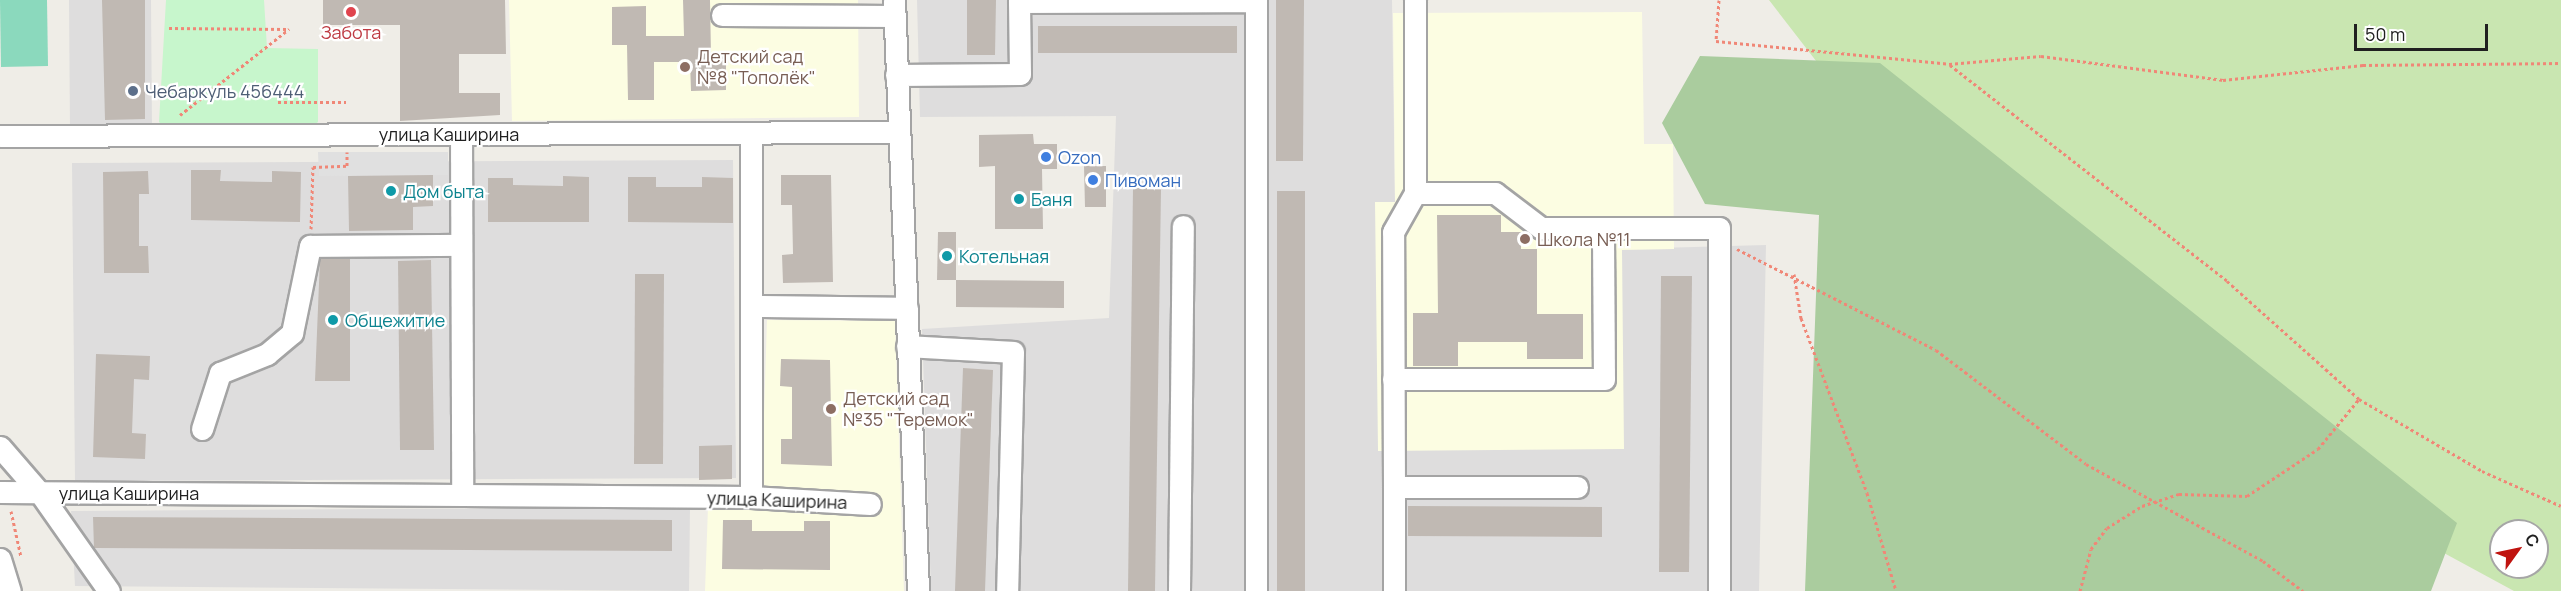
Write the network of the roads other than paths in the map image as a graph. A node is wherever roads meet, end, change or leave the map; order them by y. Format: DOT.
graph roads {
  1 [pos="1256,0"];
  2 [pos="1414,0"];
  3 [pos="1019,1"];
  4 [pos="894,8"];
  5 [pos="722,15"];
  6 [pos="896,75"];
  7 [pos="898,132"];
  8 [pos="751,133"];
  9 [pos="461,134"];
  10 [pos="0,136"];
  11 [pos="1415,193"];
  12 [pos="1183,226"];
  13 [pos="1603,228"];
  14 [pos="461,245"];
  15 [pos="754,306"];
  16 [pos="907,308"];
  17 [pos="908,346"];
  18 [pos="1393,379"];
  19 [pos="202,429"];
  20 [pos="0,447"];
  21 [pos="1394,487"];
  22 [pos="1577,487"];
  23 [pos="3,492"];
  24 [pos="40,493"];
  25 [pos="462,495"];
  26 [pos="756,498"];
  27 [pos="870,504"];
  28 [pos="0,559"];
  29 [pos="10,591"];
  30 [pos="110,591"];
  31 [pos="918,591"];
  32 [pos="1007,591"];
  33 [pos="1179,591"];
  34 [pos="1256,591"];
  35 [pos="1394,591"];
  36 [pos="1719,591"];
  1 -- 3 [label="street"];
  1 -- 34 [label="street"];
  2 -- 11 [label="street"];
  3 -- 6 [label="street"];
  4 -- 5 [label="street"];
  4 -- 6 [label="street"];
  6 -- 7 [label="street"];
  7 -- 8 [label="street, улица Каширина"];
  7 -- 16 [label="street"];
  8 -- 9 [label="street, улица Каширина"];
  8 -- 15 [label="street"];
  9 -- 10 [label="street, улица Каширина"];
  9 -- 14 [label="street"];
  11 -- 13 [label="street"];
  11 -- 18 [label="street"];
  12 -- 33 [label="street"];
  13 -- 18 [label="street"];
  13 -- 36 [label="street"];
  14 -- 19 [label="street"];
  14 -- 25 [label="street"];
  15 -- 16 [label="street"];
  15 -- 26 [label="street"];
  16 -- 17 [label="street"];
  17 -- 31 [label="street"];
  17 -- 32 [label="street"];
  18 -- 21 [label="street"];
  20 -- 24 [label="street"];
  21 -- 22 [label="street"];
  21 -- 35 [label="street"];
  23 -- 24 [label="street, улица Каширина"];
  24 -- 25 [label="street, улица Каширина"];
  24 -- 30 [label="street"];
  25 -- 26 [label="street, улица Каширина"];
  26 -- 27 [label="street, улица Каширина"];
  28 -- 29 [label="street"];
}
